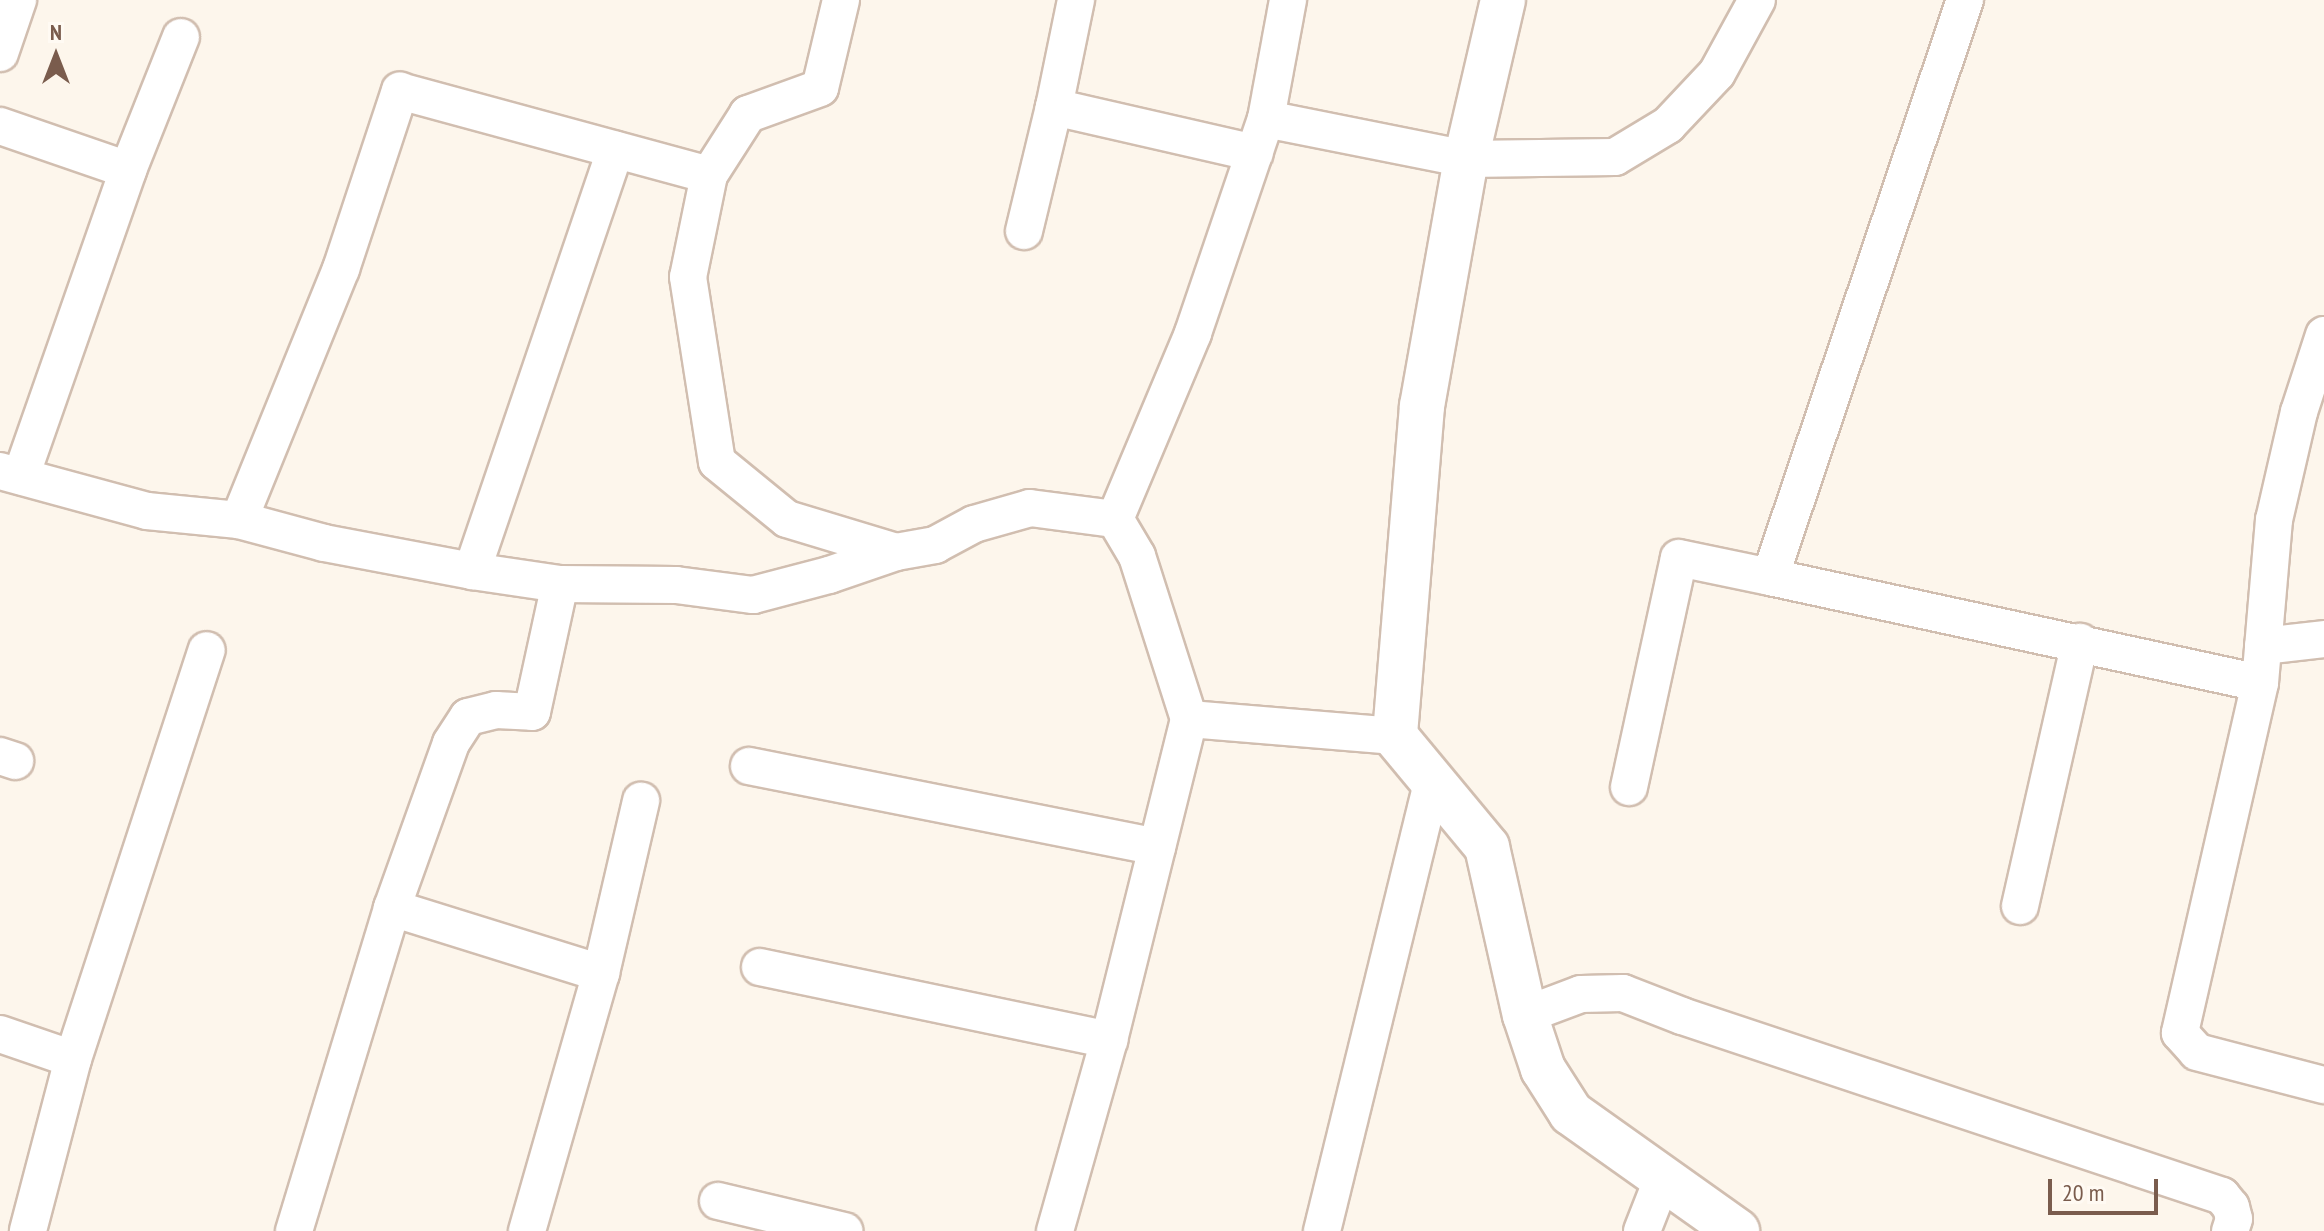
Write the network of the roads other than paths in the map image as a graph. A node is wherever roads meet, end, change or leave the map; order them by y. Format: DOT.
graph roads {
  1 [pos="18,0"];
  2 [pos="841,0"];
  3 [pos="1076,0"];
  4 [pos="1288,0"];
  5 [pos="1503,0"];
  6 [pos="1757,0"];
  7 [pos="1965,0"];
  8 [pos="181,37"];
  9 [pos="0,53"];
  10 [pos="1054,107"];
  11 [pos="1266,119"];
  12 [pos="0,126"];
  13 [pos="615,150"];
  14 [pos="1255,153"];
  15 [pos="1466,159"];
  16 [pos="128,170"];
  17 [pos="709,175"];
  18 [pos="1024,231"];
  19 [pos="2324,335"];
  20 [pos="11,473"];
  21 [pos="1115,519"];
  22 [pos="239,520"];
  23 [pos="896,552"];
  24 [pos="472,571"];
  25 [pos="1770,577"];
  26 [pos="560,584"];
  27 [pos="2324,639"];
  28 [pos="2080,642"];
  29 [pos="2263,646"];
  30 [pos="207,650"];
  31 [pos="2260,683"];
  32 [pos="1189,719"];
  33 [pos="1395,736"];
  34 [pos="749,766"];
  35 [pos="1432,783"];
  36 [pos="1629,787"];
  37 [pos="641,801"];
  38 [pos="1157,847"];
  39 [pos="2020,906"];
  40 [pos="392,908"];
  41 [pos="760,967"];
  42 [pos="601,973"];
  43 [pos="1525,1015"];
  44 [pos="0,1034"];
  45 [pos="1109,1040"];
  46 [pos="73,1059"];
  47 [pos="2324,1085"];
  48 [pos="1662,1180"];
  49 [pos="718,1201"];
  50 [pos="28,1231"];
  51 [pos="294,1231"];
  52 [pos="527,1231"];
  53 [pos="844,1231"];
  54 [pos="1055,1231"];
  55 [pos="1322,1231"];
  56 [pos="1642,1231"];
  57 [pos="1737,1231"];
  58 [pos="2230,1231"];
  1 -- 9 [label="street"];
  2 -- 17 [label="street"];
  3 -- 10 [label="street"];
  4 -- 11 [label="street"];
  5 -- 15 [label="street"];
  6 -- 15 [label="street"];
  7 -- 25 [label="street"];
  8 -- 16 [label="street"];
  10 -- 14 [label="street"];
  10 -- 18 [label="street"];
  11 -- 14 [label="street"];
  11 -- 15 [label="street"];
  12 -- 16 [label="street"];
  13 -- 17 [label="street"];
  13 -- 22 [label="street"];
  13 -- 24 [label="street"];
  14 -- 21 [label="street"];
  15 -- 33 [label="street"];
  16 -- 20 [label="street"];
  17 -- 23 [label="street"];
  19 -- 29 [label="street"];
  20 -- 22 [label="street"];
  21 -- 23 [label="street"];
  21 -- 32 [label="street"];
  22 -- 24 [label="street"];
  23 -- 26 [label="street"];
  24 -- 26 [label="street"];
  25 -- 28 [label="street"];
  25 -- 36 [label="street"];
  26 -- 40 [label="street"];
  27 -- 29 [label="street"];
  28 -- 31 [label="street"];
  28 -- 39 [label="street"];
  29 -- 31 [label="street"];
  30 -- 46 [label="street"];
  31 -- 47 [label="street"];
  32 -- 33 [label="street"];
  32 -- 38 [label="street"];
  33 -- 35 [label="street"];
  34 -- 38 [label="street"];
  35 -- 43 [label="street"];
  35 -- 55 [label="street"];
  37 -- 42 [label="street"];
  38 -- 45 [label="street"];
  40 -- 42 [label="street"];
  40 -- 51 [label="street"];
  41 -- 45 [label="street"];
  42 -- 52 [label="street"];
  43 -- 48 [label="street"];
  43 -- 58 [label="street"];
  44 -- 46 [label="street"];
  45 -- 54 [label="street"];
  46 -- 50 [label="street"];
  48 -- 56 [label="street"];
  48 -- 57 [label="street"];
  49 -- 53 [label="street"];
}
